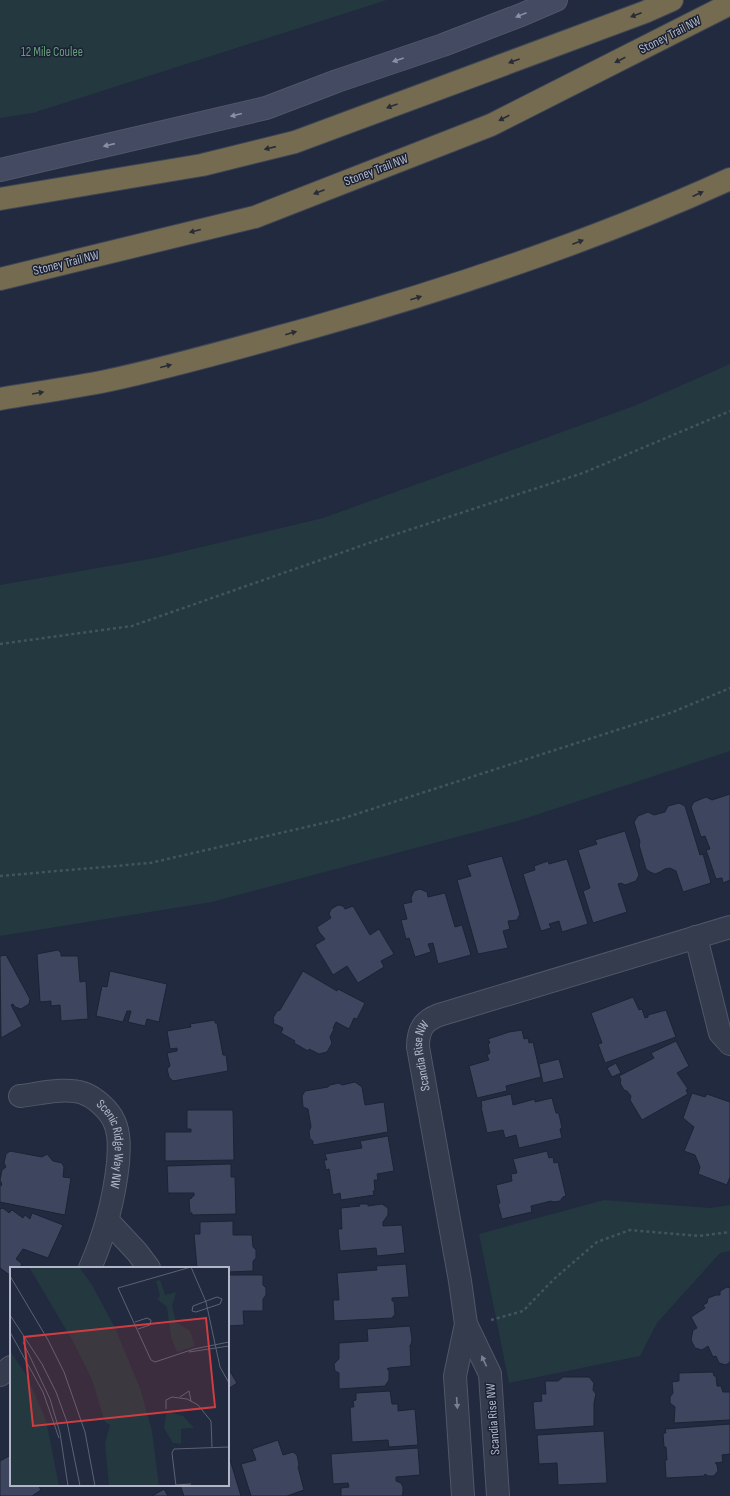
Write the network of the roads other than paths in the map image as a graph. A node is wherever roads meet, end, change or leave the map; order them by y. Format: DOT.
graph roads {
  1 [pos="556,0"];
  2 [pos="672,0"];
  3 [pos="730,4"];
  4 [pos="0,170"];
  5 [pos="730,179"];
  6 [pos="0,199"];
  7 [pos="0,279"];
  8 [pos="0,400"];
  9 [pos="730,927"];
  10 [pos="696,937"];
  11 [pos="730,1044"];
  12 [pos="20,1096"];
  13 [pos="108,1221"];
  14 [pos="90,1267"];
  15 [pos="148,1267"];
  16 [pos="466,1324"];
  17 [pos="10,1368"];
  18 [pos="0,1375"];
  19 [pos="463,1496"];
  20 [pos="498,1496"];
  1 -- 4 [label="street, one-way"];
  2 -- 6 [label="highway, one-way"];
  3 -- 7 [label="highway, Stoney Trail NW, one-way"];
  8 -- 5 [label="highway, one-way"];
  9 -- 10 [label="street, Scandia Rise NW"];
  10 -- 11 [label="street"];
  10 -- 16 [label="street, Scandia Rise NW"];
  12 -- 13 [label="street, Scenic Ridge Way NW"];
  13 -- 14 [label="street, Scenic Ridge Way NW"];
  13 -- 15 [label="street"];
  16 -- 19 [label="street, Scandia Rise NW, one-way"];
  20 -- 16 [label="street, Scandia Rise NW, one-way"];
  17 -- 18 [label="street"];
}
